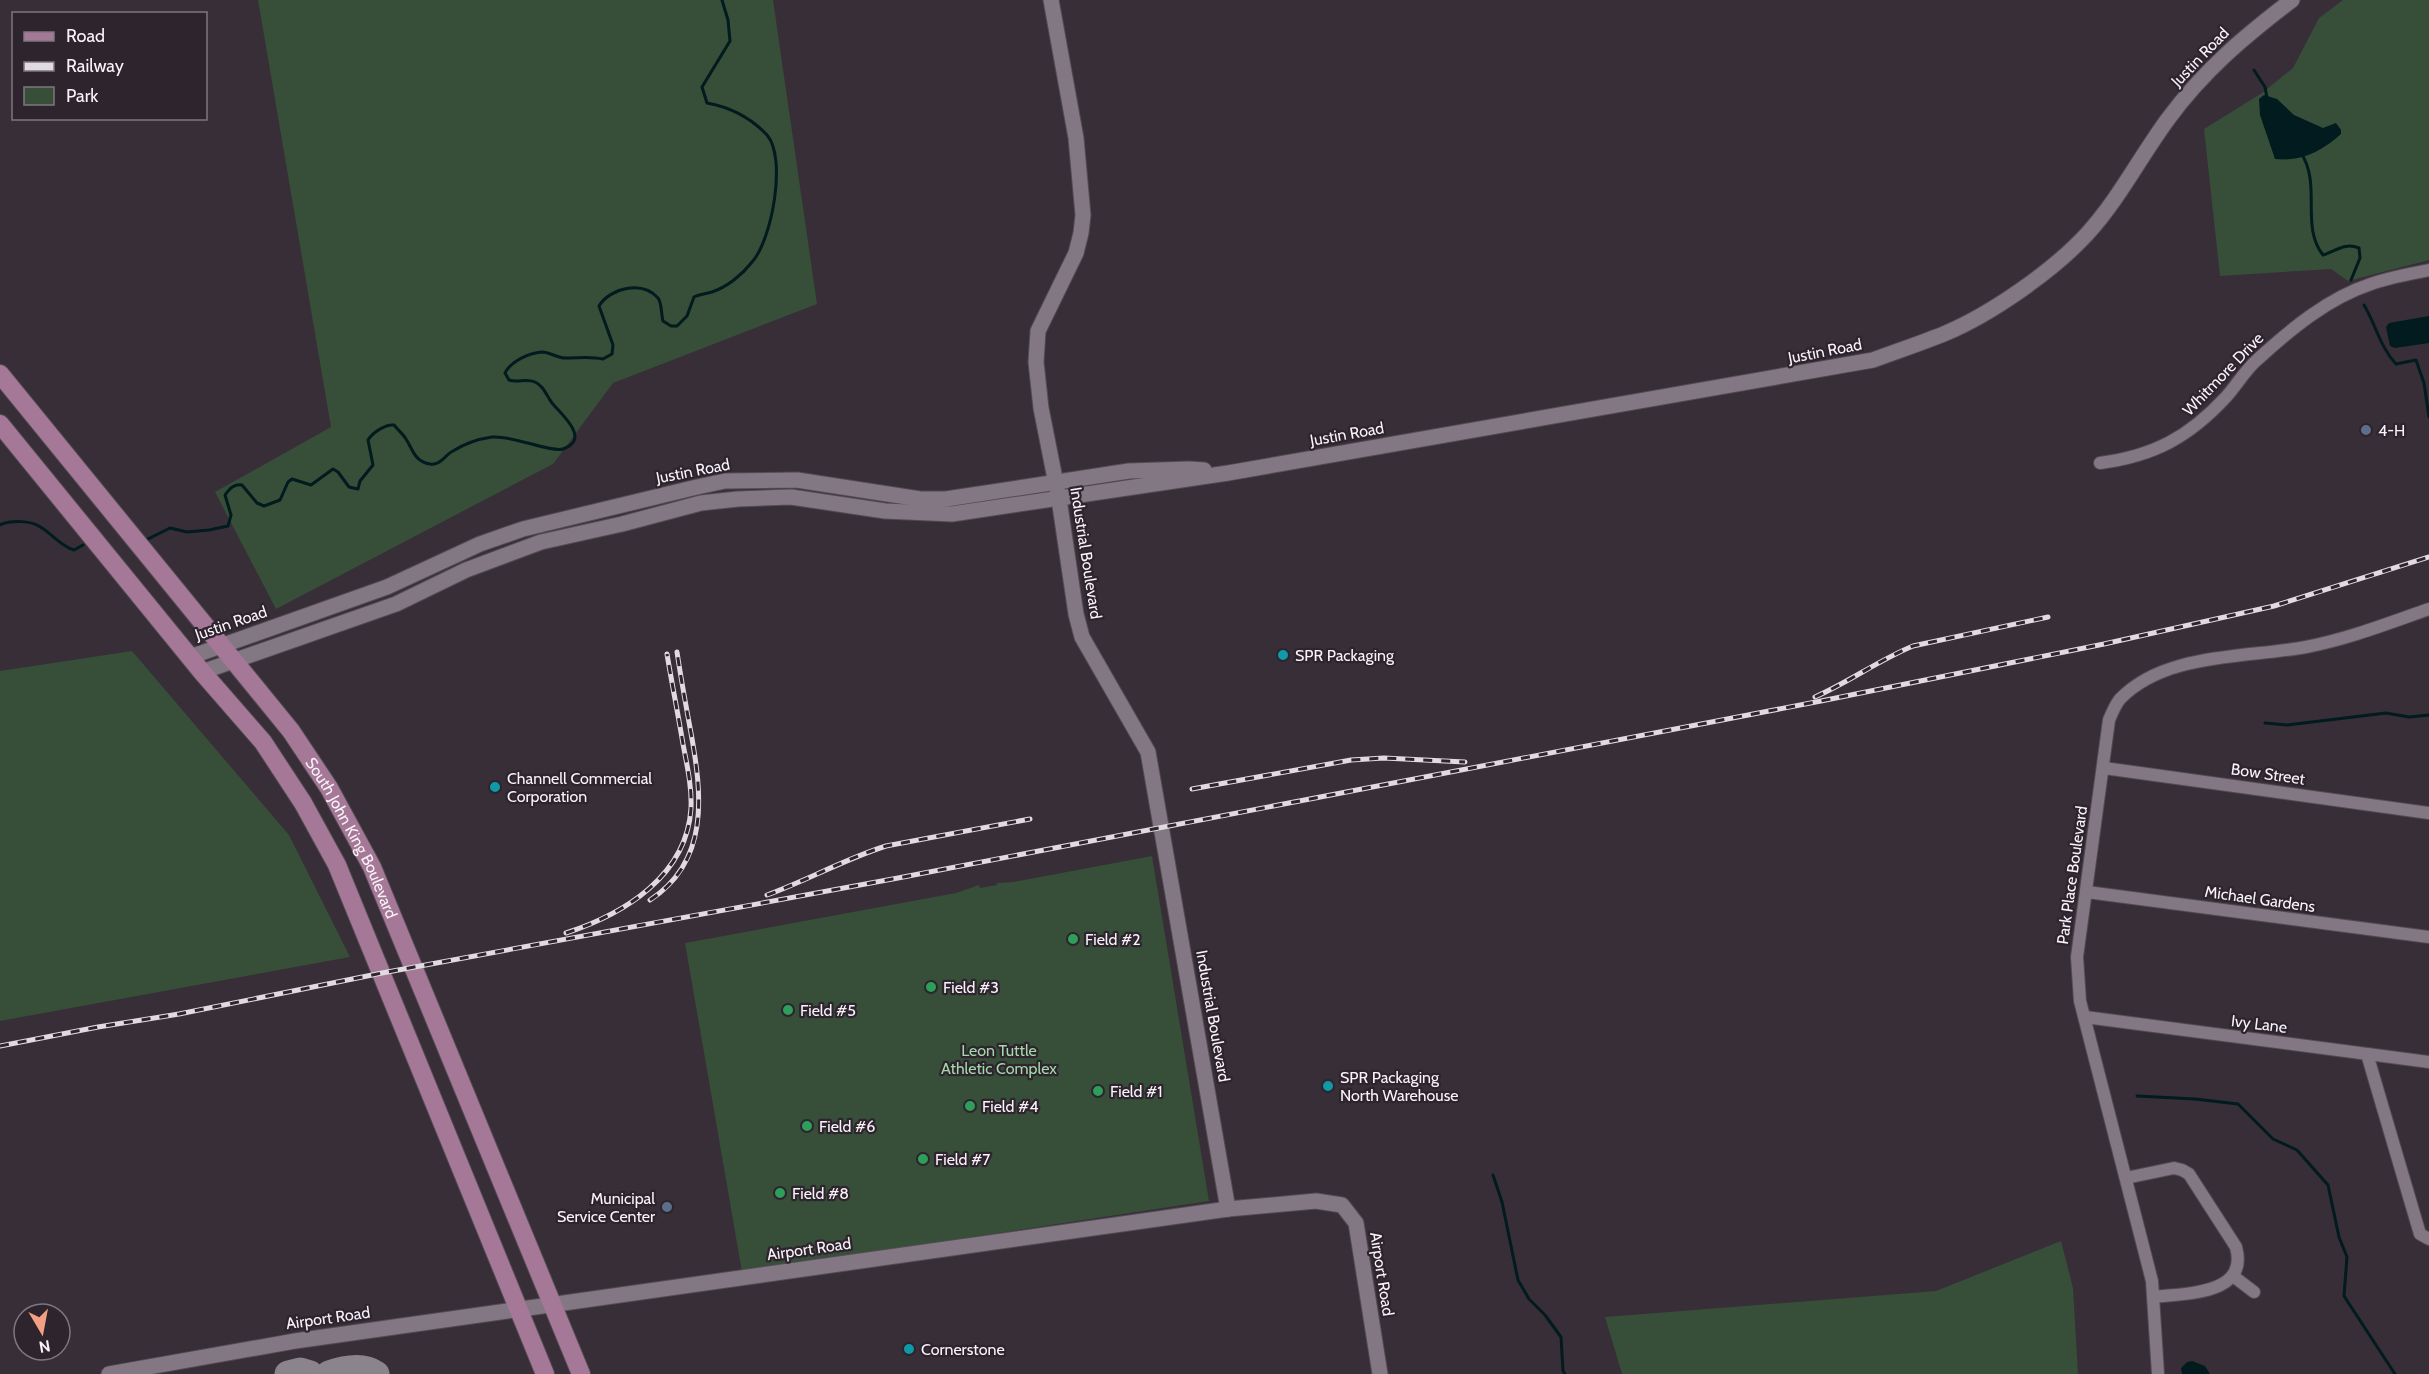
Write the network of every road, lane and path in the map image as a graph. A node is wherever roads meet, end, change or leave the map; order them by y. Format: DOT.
graph roads {
  1 [pos="1051,0"];
  2 [pos="2292,0"];
  3 [pos="2429,270"];
  4 [pos="0,374"];
  5 [pos="0,424"];
  6 [pos="2100,463"];
  7 [pos="1228,472"];
  8 [pos="1056,483"];
  9 [pos="888,494"];
  10 [pos="1059,499"];
  11 [pos="885,511"];
  12 [pos="2429,609"];
  13 [pos="221,646"];
  14 [pos="190,657"];
  15 [pos="233,660"];
  16 [pos="202,672"];
  17 [pos="2103,768"];
  18 [pos="2429,813"];
  19 [pos="2087,892"];
  20 [pos="2429,938"];
  21 [pos="2085,1017"];
  22 [pos="2367,1054"];
  23 [pos="2429,1062"];
  24 [pos="2126,1178"];
  25 [pos="1228,1209"];
  26 [pos="2429,1239"];
  27 [pos="2233,1276"];
  28 [pos="2254,1292"];
  29 [pos="2154,1297"];
  30 [pos="553,1304"];
  31 [pos="518,1309"];
  32 [pos="110,1374"];
  33 [pos="545,1374"];
  34 [pos="580,1374"];
  35 [pos="1380,1374"];
  36 [pos="2158,1374"];
  1 -- 8 [label="street, Industrial Boulevard"];
  2 -- 7 [label="street, Justin Road"];
  3 -- 6 [label="street, Whitmore Drive"];
  4 -- 13 [label="main road, South John King Boulevard"];
  5 -- 14 [label="main road, South John King Boulevard"];
  7 -- 8 [label="street, Justin Road"];
  7 -- 10 [label="street, Justin Road"];
  8 -- 9 [label="street, Justin Road"];
  8 -- 10 [label="street, Industrial Boulevard"];
  9 -- 11 [label="street"];
  9 -- 13 [label="street, Justin Road"];
  10 -- 11 [label="street, Justin Road"];
  10 -- 25 [label="street, Industrial Boulevard"];
  11 -- 15 [label="street, Justin Road"];
  12 -- 17 [label="street, Park Place Boulevard"];
  13 -- 14 [label="street, Justin Road"];
  13 -- 15 [label="main road, South John King Boulevard"];
  14 -- 16 [label="main road, South John King Boulevard"];
  15 -- 16 [label="street, Justin Road"];
  15 -- 30 [label="main road, South John King Boulevard"];
  16 -- 31 [label="main road, South John King Boulevard"];
  17 -- 18 [label="street, Bow Street"];
  17 -- 19 [label="street, Park Place Boulevard"];
  19 -- 20 [label="street, Michael Gardens"];
  19 -- 21 [label="street, Park Place Boulevard"];
  21 -- 22 [label="street, Ivy Lane"];
  21 -- 24 [label="street, Park Place Boulevard"];
  22 -- 23 [label="street, Ivy Lane"];
  22 -- 26 [label="street"];
  24 -- 27 [label="street"];
  24 -- 29 [label="street, Park Place Boulevard"];
  25 -- 30 [label="street, Airport Road"];
  25 -- 35 [label="street, Airport Road"];
  27 -- 28 [label="street"];
  27 -- 29 [label="street"];
  29 -- 36 [label="street, Park Place Boulevard"];
  30 -- 31 [label="street, Airport Road"];
  30 -- 34 [label="main road, South John King Boulevard"];
  31 -- 32 [label="street, Airport Road"];
  31 -- 33 [label="main road, South John King Boulevard"];
}
